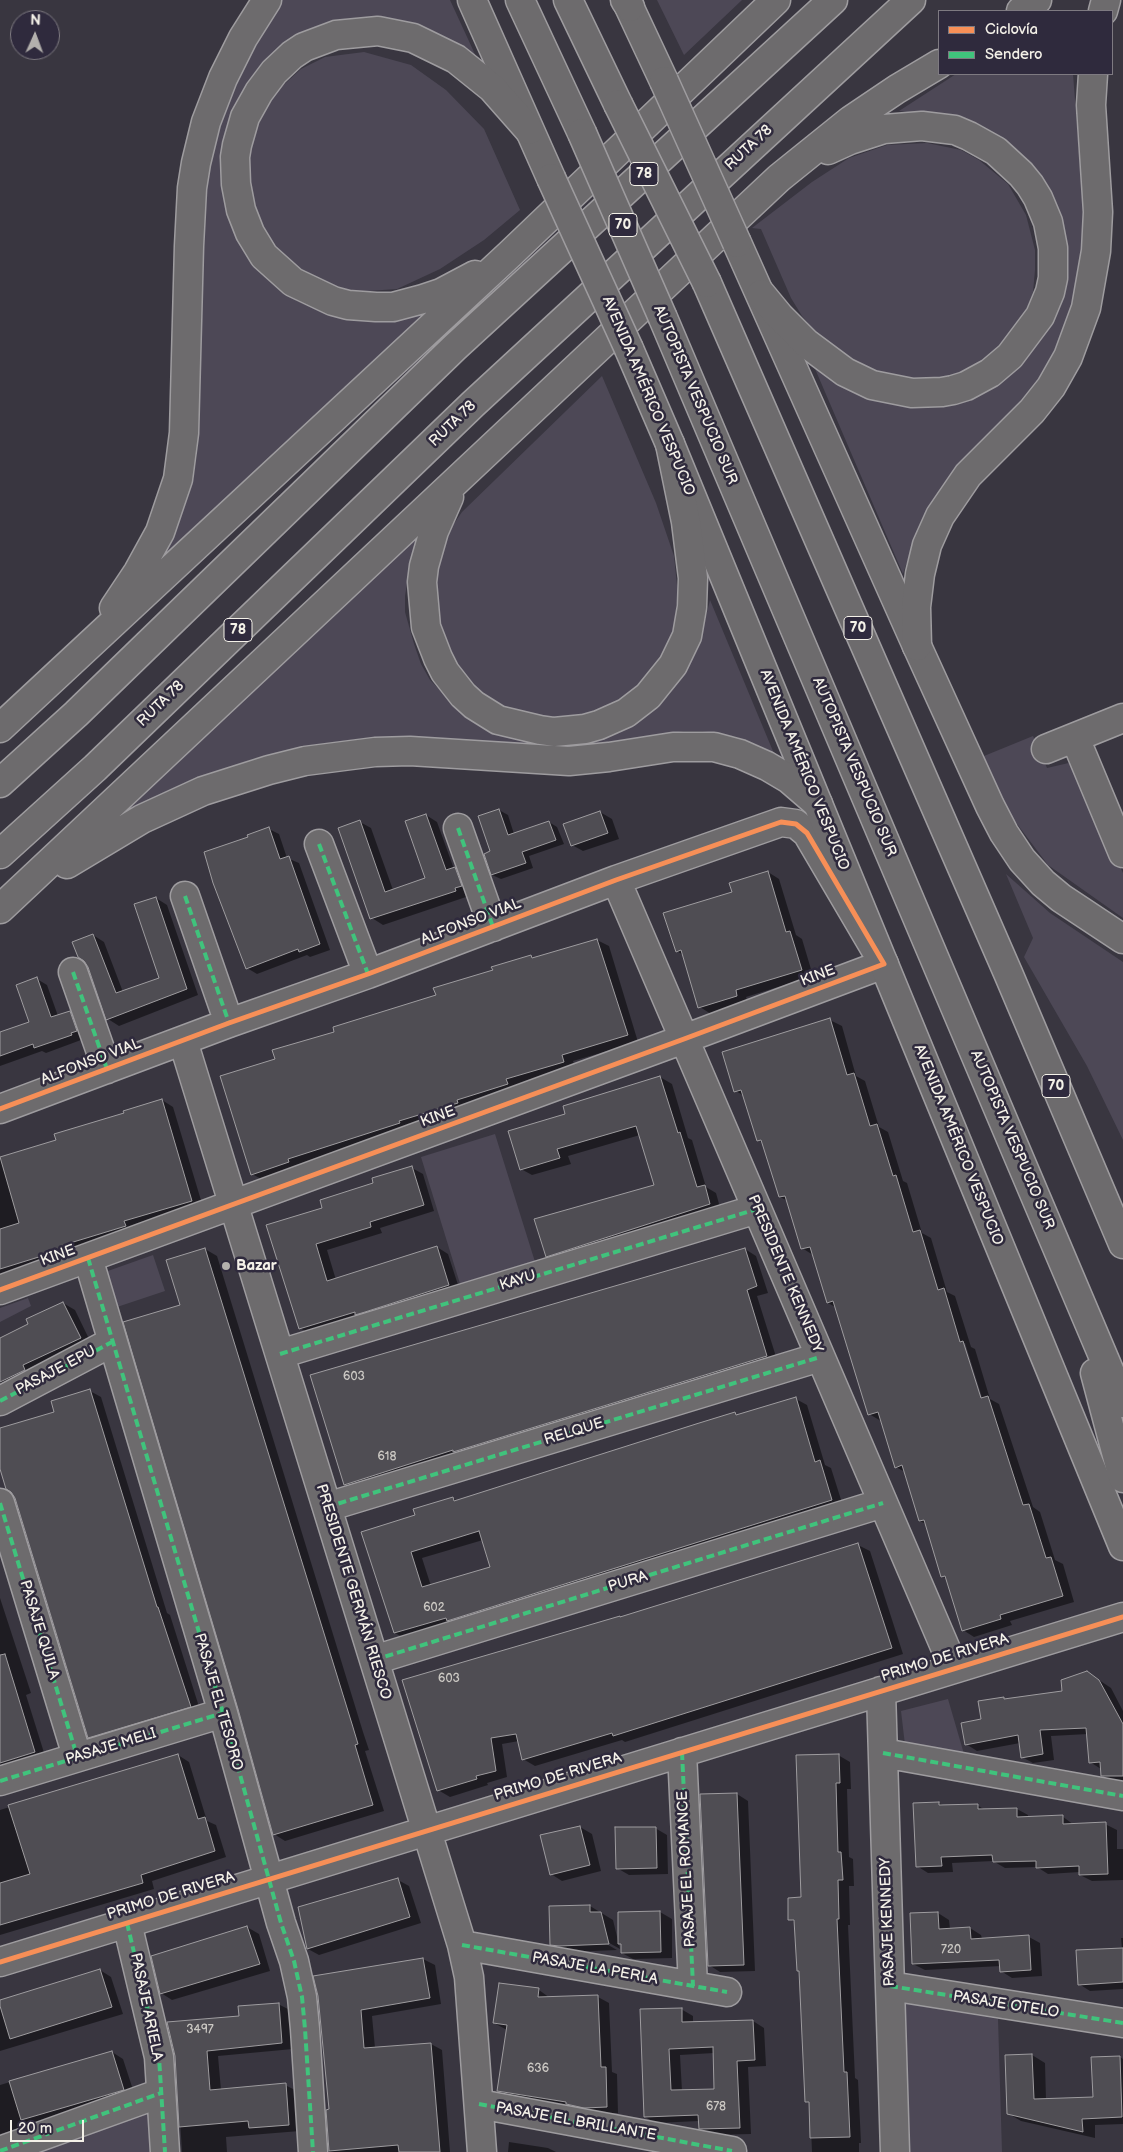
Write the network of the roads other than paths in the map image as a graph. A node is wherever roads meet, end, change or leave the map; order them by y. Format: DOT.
graph roads {
  1 [pos="267,0"];
  2 [pos="472,0"];
  3 [pos="520,0"];
  4 [pos="568,0"];
  5 [pos="776,0"];
  6 [pos="833,0"];
  7 [pos="911,0"];
  8 [pos="1037,0"];
  9 [pos="627,2"];
  10 [pos="1022,10"];
  11 [pos="938,65"];
  12 [pos="1093,75"];
  13 [pos="530,130"];
  14 [pos="779,178"];
  15 [pos="510,254"];
  16 [pos="761,294"];
  17 [pos="670,444"];
  18 [pos="462,477"];
  19 [pos="917,646"];
  20 [pos="85,650"];
  21 [pos="1123,718"];
  22 [pos="0,728"];
  23 [pos="1075,738"];
  24 [pos="1046,749"];
  25 [pos="0,783"];
  26 [pos="818,804"];
  27 [pos="458,828"];
  28 [pos="319,844"];
  29 [pos="0,854"];
  30 [pos="1123,854"];
  31 [pos="616,880"];
  32 [pos="20,892"];
  33 [pos="184,896"];
  34 [pos="0,909"];
  35 [pos="493,927"];
  36 [pos="1123,939"];
  37 [pos="884,964"];
  38 [pos="73,972"];
  39 [pos="368,974"];
  40 [pos="229,1023"];
  41 [pos="684,1039"];
  42 [pos="183,1040"];
  43 [pos="107,1069"];
  44 [pos="0,1109"];
  45 [pos="1104,1198"];
  46 [pos="235,1204"];
  47 [pos="757,1209"];
  48 [pos="1123,1228"];
  49 [pos="1123,1244"];
  50 [pos="88,1258"];
  51 [pos="1067,1270"];
  52 [pos="0,1290"];
  53 [pos="112,1342"];
  54 [pos="280,1354"];
  55 [pos="820,1357"];
  56 [pos="0,1401"];
  57 [pos="1123,1403"];
  58 [pos="1123,1478"];
  59 [pos="0,1503"];
  60 [pos="883,1503"];
  61 [pos="327,1507"];
  62 [pos="1123,1546"];
  63 [pos="1123,1617"];
  64 [pos="374,1660"];
  65 [pos="954,1668"];
  66 [pos="881,1691"];
  67 [pos="223,1713"];
  68 [pos="682,1752"];
  69 [pos="883,1753"];
  70 [pos="77,1756"];
  71 [pos="0,1781"];
  72 [pos="1123,1796"];
  73 [pos="428,1830"];
  74 [pos="268,1880"];
  75 [pos="127,1923"];
  76 [pos="462,1945"];
  77 [pos="0,1962"];
  78 [pos="693,1986"];
  79 [pos="890,1986"];
  80 [pos="727,1992"];
  81 [pos="1123,2023"];
  82 [pos="161,2092"];
  83 [pos="479,2104"];
  84 [pos="0,2151"];
  85 [pos="732,2151"];
  86 [pos="166,2152"];
  87 [pos="313,2152"];
  88 [pos="482,2152"];
  89 [pos="895,2152"];
  1 -- 20 [label="main road"];
  2 -- 13 [label="main road, AVENIDA AMÉRICO VESPUCIO"];
  3 -- 51 [label="main road, AUTOPISTA VESPUCIO SUR / 70, bridge"];
  4 -- 45 [label="main road, 70, bridge"];
  5 -- 15 [label="main road"];
  6 -- 25 [label="main road, 78"];
  7 -- 29 [label="main road, RUTA 78 / 78"];
  8 -- 10 [label="main road"];
  9 -- 16 [label="main road, bridge"];
  11 -- 14 [label="main road"];
  12 -- 19 [label="main road"];
  13 -- 15 [label="main road"];
  13 -- 17 [label="main road, AVENIDA AMÉRICO VESPUCIO, bridge"];
  14 -- 16 [label="main road"];
  14 -- 18 [label="main road"];
  15 -- 20 [label="main road"];
  16 -- 19 [label="main road"];
  17 -- 18 [label="main road"];
  17 -- 26 [label="main road, AVENIDA AMÉRICO VESPUCIO"];
  18 -- 32 [label="main road"];
  19 -- 36 [label="main road"];
  20 -- 22 [label="main road"];
  21 -- 23 [label="main road"];
  23 -- 24 [label="main road"];
  23 -- 30 [label="main road"];
  26 -- 32 [label="main road"];
  26 -- 37 [label="main road, AVENIDA AMÉRICO VESPUCIO"];
  27 -- 35 [label="main road"];
  28 -- 39 [label="main road"];
  31 -- 35 [label="main road, ALFONSO VIAL"];
  31 -- 37 [label="main road, ALFONSO VIAL"];
  31 -- 41 [label="main road, PRESIDENTE KENNEDY"];
  32 -- 34 [label="main road"];
  33 -- 40 [label="main road"];
  35 -- 39 [label="main road, ALFONSO VIAL"];
  37 -- 41 [label="main road, KINE"];
  37 -- 62 [label="main road, AVENIDA AMÉRICO VESPUCIO"];
  38 -- 43 [label="main road"];
  39 -- 40 [label="main road, ALFONSO VIAL"];
  40 -- 42 [label="main road, ALFONSO VIAL"];
  41 -- 46 [label="main road, KINE"];
  41 -- 47 [label="main road, PRESIDENTE KENNEDY"];
  42 -- 43 [label="main road, ALFONSO VIAL"];
  42 -- 46 [label="main road, PRESIDENTE GERMÁN RIESCO"];
  43 -- 44 [label="main road, ALFONSO VIAL"];
  45 -- 48 [label="main road"];
  45 -- 49 [label="main road, 70"];
  46 -- 50 [label="main road, KINE"];
  46 -- 54 [label="main road, PRESIDENTE GERMÁN RIESCO"];
  47 -- 54 [label="main road, KAYU"];
  47 -- 55 [label="main road, PRESIDENTE KENNEDY"];
  50 -- 52 [label="main road, KINE"];
  50 -- 53 [label="main road, PASAJE EL TESORO"];
  51 -- 57 [label="main road, AUTOPISTA VESPUCIO SUR / 70"];
  51 -- 58 [label="main road"];
  53 -- 56 [label="main road, PASAJE EPU"];
  53 -- 67 [label="main road, PASAJE EL TESORO"];
  54 -- 61 [label="main road, PRESIDENTE GERMÁN RIESCO"];
  55 -- 60 [label="main road, PRESIDENTE KENNEDY"];
  55 -- 61 [label="main road, RELQUE"];
  59 -- 70 [label="main road, PASAJE QUILA"];
  60 -- 64 [label="main road, PURA"];
  60 -- 65 [label="main road, PRESIDENTE KENNEDY"];
  61 -- 64 [label="main road, PRESIDENTE GERMÁN RIESCO"];
  63 -- 65 [label="main road, PRIMO DE RIVERA"];
  64 -- 73 [label="main road, PRESIDENTE GERMÁN RIESCO"];
  65 -- 66 [label="main road, PRIMO DE RIVERA"];
  66 -- 68 [label="main road, PRIMO DE RIVERA"];
  66 -- 69 [label="main road, PASAJE KENNEDY"];
  67 -- 70 [label="main road, PASAJE MELI"];
  67 -- 74 [label="main road, PASAJE EL TESORO"];
  68 -- 73 [label="main road, PRIMO DE RIVERA"];
  68 -- 78 [label="main road, PASAJE EL ROMANCE"];
  69 -- 72 [label="main road"];
  69 -- 79 [label="main road, PASAJE KENNEDY"];
  70 -- 71 [label="main road, PASAJE MELI"];
  73 -- 74 [label="main road, PRIMO DE RIVERA"];
  73 -- 76 [label="main road, PRESIDENTE GERMÁN RIESCO"];
  74 -- 75 [label="main road, PRIMO DE RIVERA"];
  74 -- 87 [label="main road, PASAJE EL TESORO"];
  75 -- 77 [label="main road, PRIMO DE RIVERA"];
  75 -- 82 [label="main road, PASAJE ARIELA"];
  76 -- 78 [label="main road, PASAJE LA PERLA"];
  76 -- 83 [label="main road, PRESIDENTE GERMÁN RIESCO"];
  78 -- 80 [label="main road, PASAJE LA PERLA"];
  79 -- 81 [label="main road, PASAJE OTELO"];
  79 -- 89 [label="main road, PASAJE KENNEDY"];
  82 -- 84 [label="main road"];
  82 -- 86 [label="main road, PASAJE ARIELA"];
  83 -- 85 [label="main road, PASAJE EL BRILLANTE"];
  83 -- 88 [label="main road, PRESIDENTE GERMÁN RIESCO"];
}
